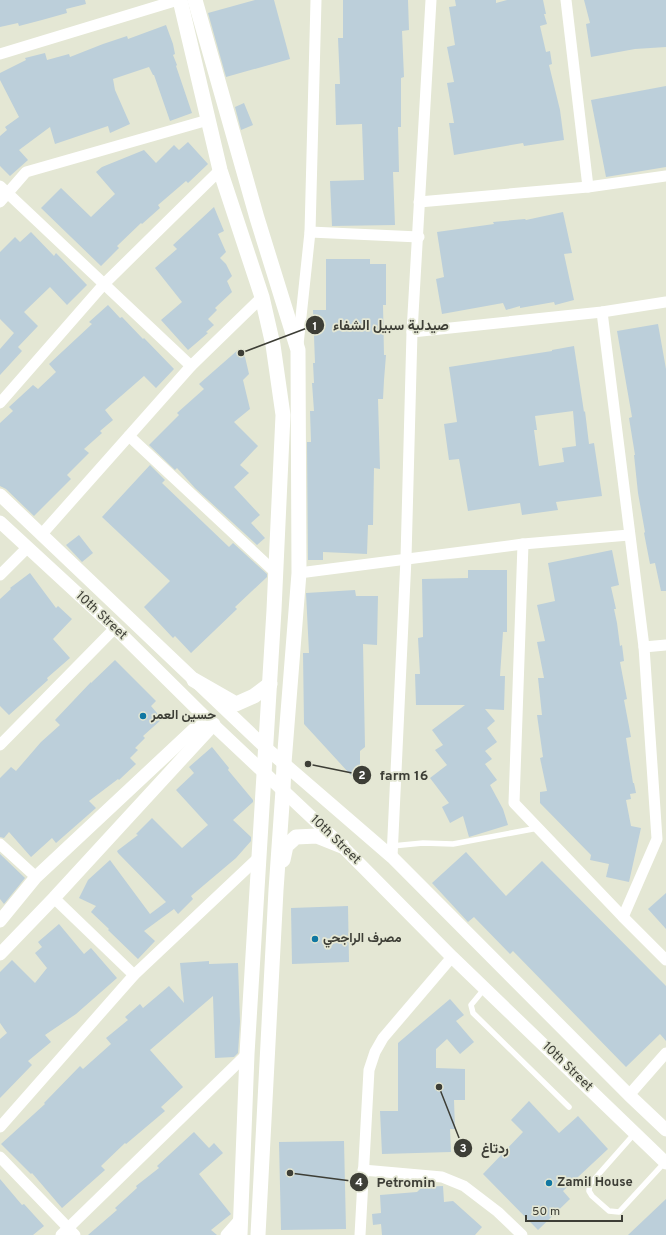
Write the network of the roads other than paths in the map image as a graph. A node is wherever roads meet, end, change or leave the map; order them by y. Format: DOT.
graph roads {
  1 [pos="179,0"];
  2 [pos="195,0"];
  3 [pos="316,0"];
  4 [pos="432,0"];
  5 [pos="566,0"];
  6 [pos="0,54"];
  7 [pos="208,120"];
  8 [pos="220,170"];
  9 [pos="666,176"];
  10 [pos="588,186"];
  11 [pos="2,194"];
  12 [pos="419,202"];
  13 [pos="310,232"];
  14 [pos="418,237"];
  15 [pos="104,284"];
  16 [pos="262,297"];
  17 [pos="666,302"];
  18 [pos="602,312"];
  19 [pos="412,332"];
  20 [pos="298,350"];
  21 [pos="191,366"];
  22 [pos="0,404"];
  23 [pos="129,436"];
  24 [pos="0,495"];
  25 [pos="0,522"];
  26 [pos="41,535"];
  27 [pos="629,535"];
  28 [pos="524,544"];
  29 [pos="27,548"];
  30 [pos="406,558"];
  31 [pos="299,573"];
  32 [pos="276,574"];
  33 [pos="0,575"];
  34 [pos="116,628"];
  35 [pos="666,645"];
  36 [pos="644,647"];
  37 [pos="194,680"];
  38 [pos="270,684"];
  39 [pos="210,721"];
  40 [pos="0,745"];
  41 [pos="267,749"];
  42 [pos="284,763"];
  43 [pos="264,772"];
  44 [pos="283,790"];
  45 [pos="538,828"];
  46 [pos="0,844"];
  47 [pos="342,846"];
  48 [pos="392,852"];
  49 [pos="258,858"];
  50 [pos="36,877"];
  51 [pos="276,890"];
  52 [pos="54,898"];
  53 [pos="623,917"];
  54 [pos="0,920"];
  55 [pos="0,954"];
  56 [pos="452,957"];
  57 [pos="666,960"];
  58 [pos="134,975"];
  59 [pos="485,988"];
  60 [pos="666,1053"];
  61 [pos="247,1054"];
  62 [pos="630,1095"];
  63 [pos="569,1107"];
  64 [pos="0,1127"];
  65 [pos="666,1130"];
  66 [pos="635,1133"];
  67 [pos="0,1157"];
  68 [pos="665,1163"];
  69 [pos="363,1170"];
  70 [pos="241,1218"];
  71 [pos="513,1227"];
  72 [pos="68,1233"];
  73 [pos="226,1235"];
  74 [pos="240,1235"];
  75 [pos="258,1235"];
  76 [pos="360,1235"];
  77 [pos="505,1235"];
  78 [pos="522,1235"];
  1 -- 6 [label="street"];
  1 -- 7 [label="main road"];
  2 -- 20 [label="main road"];
  3 -- 13 [label="street"];
  4 -- 12 [label="street"];
  5 -- 10 [label="street"];
  7 -- 8 [label="main road"];
  7 -- 11 [label="street"];
  8 -- 15 [label="street"];
  8 -- 16 [label="main road"];
  9 -- 10 [label="street"];
  10 -- 12 [label="street"];
  11 -- 15 [label="street"];
  12 -- 14 [label="street"];
  13 -- 14 [label="street"];
  13 -- 20 [label="street"];
  14 -- 19 [label="street"];
  15 -- 21 [label="street"];
  15 -- 22 [label="street"];
  16 -- 21 [label="street"];
  16 -- 32 [label="main road"];
  17 -- 18 [label="street"];
  18 -- 19 [label="street"];
  18 -- 27 [label="street"];
  19 -- 30 [label="street"];
  20 -- 31 [label="main road"];
  21 -- 23 [label="street"];
  23 -- 26 [label="street"];
  23 -- 32 [label="street"];
  24 -- 26 [label="street, 10th Street"];
  25 -- 29 [label="street, 10th Street"];
  26 -- 37 [label="street, 10th Street"];
  27 -- 28 [label="street"];
  27 -- 36 [label="street"];
  28 -- 30 [label="street"];
  28 -- 45 [label="street"];
  29 -- 33 [label="street"];
  29 -- 34 [label="street, 10th Street"];
  30 -- 31 [label="street"];
  30 -- 48 [label="street"];
  31 -- 42 [label="main road"];
  32 -- 38 [label="main road"];
  34 -- 39 [label="street, 10th Street"];
  34 -- 40 [label="street"];
  35 -- 36 [label="street"];
  36 -- 53 [label="street"];
  37 -- 38 [label="main road"];
  37 -- 41 [label="street, 10th Street"];
  38 -- 41 [label="main road"];
  39 -- 43 [label="street, 10th Street"];
  39 -- 50 [label="street"];
  39 -- 52 [label="street"];
  41 -- 42 [label="street, 10th Street"];
  41 -- 43 [label="main road"];
  42 -- 44 [label="main road"];
  42 -- 48 [label="street, 10th Street"];
  43 -- 44 [label="street, 10th Street"];
  43 -- 49 [label="main road"];
  44 -- 47 [label="street, 10th Street"];
  44 -- 51 [label="main road"];
  45 -- 48 [label="lane"];
  45 -- 53 [label="street"];
  46 -- 50 [label="street"];
  47 -- 51 [label="main road"];
  47 -- 56 [label="street, 10th Street"];
  48 -- 62 [label="street, 10th Street"];
  49 -- 58 [label="street"];
  49 -- 61 [label="main road"];
  50 -- 54 [label="street"];
  51 -- 75 [label="main road"];
  52 -- 55 [label="street"];
  52 -- 58 [label="street"];
  53 -- 57 [label="street"];
  56 -- 59 [label="street, 10th Street"];
  56 -- 69 [label="street"];
  58 -- 64 [label="street"];
  59 -- 63 [label="lane"];
  59 -- 66 [label="street, 10th Street"];
  60 -- 62 [label="street"];
  61 -- 70 [label="main road"];
  61 -- 72 [label="street"];
  62 -- 65 [label="street, 10th Street"];
  66 -- 68 [label="street, 10th Street"];
  66 -- 68 [label="lane"];
  67 -- 72 [label="street"];
  69 -- 71 [label="street"];
  69 -- 76 [label="street"];
  70 -- 73 [label="street"];
  70 -- 74 [label="main road"];
  71 -- 77 [label="street"];
  71 -- 78 [label="street"];
}
